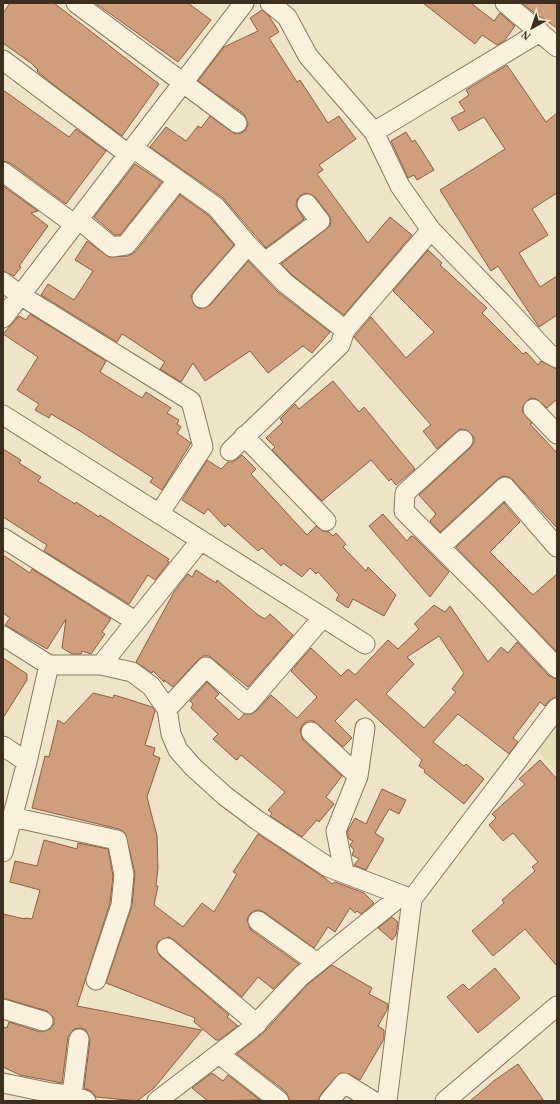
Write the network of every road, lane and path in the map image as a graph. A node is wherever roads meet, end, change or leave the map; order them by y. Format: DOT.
graph roads {
  1 [pos="76,3"];
  2 [pos="270,3"];
  3 [pos="505,3"];
  4 [pos="234,6"];
  5 [pos="540,32"];
  6 [pos="557,47"];
  7 [pos="3,60"];
  8 [pos="182,81"];
  9 [pos="237,123"];
  10 [pos="374,132"];
  11 [pos="130,151"];
  12 [pos="3,172"];
  13 [pos="178,181"];
  14 [pos="307,204"];
  15 [pos="76,221"];
  16 [pos="431,230"];
  17 [pos="248,245"];
  18 [pos="265,262"];
  19 [pos="3,282"];
  20 [pos="20,295"];
  21 [pos="202,298"];
  22 [pos="3,318"];
  23 [pos="345,330"];
  24 [pos="557,358"];
  25 [pos="533,409"];
  26 [pos="3,415"];
  27 [pos="554,424"];
  28 [pos="244,436"];
  29 [pos="463,440"];
  30 [pos="230,451"];
  31 [pos="160,514"];
  32 [pos="326,521"];
  33 [pos="3,538"];
  34 [pos="201,540"];
  35 [pos="440,547"];
  36 [pos="557,547"];
  37 [pos="323,617"];
  38 [pos="135,621"];
  39 [pos="3,636"];
  40 [pos="365,644"];
  41 [pos="49,665"];
  42 [pos="101,665"];
  43 [pos="557,668"];
  44 [pos="167,708"];
  45 [pos="557,708"];
  46 [pos="365,728"];
  47 [pos="311,732"];
  48 [pos="3,746"];
  49 [pos="27,762"];
  50 [pos="358,776"];
  51 [pos="12,817"];
  52 [pos="3,852"];
  53 [pos="344,872"];
  54 [pos="407,897"];
  55 [pos="258,921"];
  56 [pos="167,948"];
  57 [pos="317,963"];
  58 [pos="96,980"];
  59 [pos="557,1006"];
  60 [pos="3,1009"];
  61 [pos="44,1022"];
  62 [pos="257,1024"];
  63 [pos="79,1039"];
  64 [pos="219,1054"];
  65 [pos="3,1083"];
  66 [pos="79,1098"];
  67 [pos="157,1101"];
  68 [pos="279,1101"];
  69 [pos="329,1101"];
  70 [pos="373,1101"];
  71 [pos="387,1101"];
  72 [pos="445,1101"];
  1 -- 8 [label="street"];
  2 -- 10 [label="street"];
  3 -- 5 [label="street"];
  4 -- 8 [label="street"];
  5 -- 6 [label="street"];
  5 -- 10 [label="street"];
  7 -- 11 [label="street"];
  8 -- 9 [label="street"];
  8 -- 11 [label="street"];
  10 -- 16 [label="street"];
  11 -- 13 [label="street"];
  11 -- 15 [label="street"];
  12 -- 15 [label="street"];
  13 -- 15 [label="street"];
  13 -- 17 [label="street"];
  14 -- 18 [label="street"];
  15 -- 20 [label="street"];
  16 -- 23 [label="street"];
  16 -- 24 [label="street"];
  17 -- 18 [label="street"];
  17 -- 21 [label="street"];
  18 -- 23 [label="street"];
  19 -- 20 [label="street"];
  20 -- 22 [label="street"];
  20 -- 31 [label="street"];
  23 -- 28 [label="street"];
  25 -- 27 [label="street"];
  26 -- 31 [label="street"];
  28 -- 30 [label="street"];
  28 -- 32 [label="street"];
  29 -- 35 [label="street"];
  31 -- 34 [label="street"];
  33 -- 38 [label="street"];
  34 -- 37 [label="street"];
  34 -- 38 [label="street"];
  35 -- 36 [label="street"];
  35 -- 43 [label="street"];
  37 -- 40 [label="street"];
  37 -- 44 [label="street"];
  38 -- 42 [label="street"];
  39 -- 41 [label="street"];
  41 -- 42 [label="street"];
  41 -- 49 [label="street"];
  42 -- 44 [label="street"];
  44 -- 53 [label="street"];
  45 -- 54 [label="street"];
  46 -- 50 [label="street"];
  47 -- 50 [label="street"];
  48 -- 49 [label="street"];
  49 -- 51 [label="street"];
  50 -- 53 [label="street"];
  51 -- 52 [label="street"];
  51 -- 58 [label="street"];
  53 -- 54 [label="street"];
  54 -- 57 [label="street"];
  54 -- 71 [label="street"];
  55 -- 57 [label="street"];
  56 -- 62 [label="street"];
  57 -- 62 [label="street"];
  59 -- 72 [label="street"];
  60 -- 61 [label="street"];
  62 -- 64 [label="street"];
  63 -- 66 [label="street"];
  64 -- 67 [label="street"];
  64 -- 68 [label="street"];
  65 -- 66 [label="street"];
  69 -- 70 [label="street"];
}
